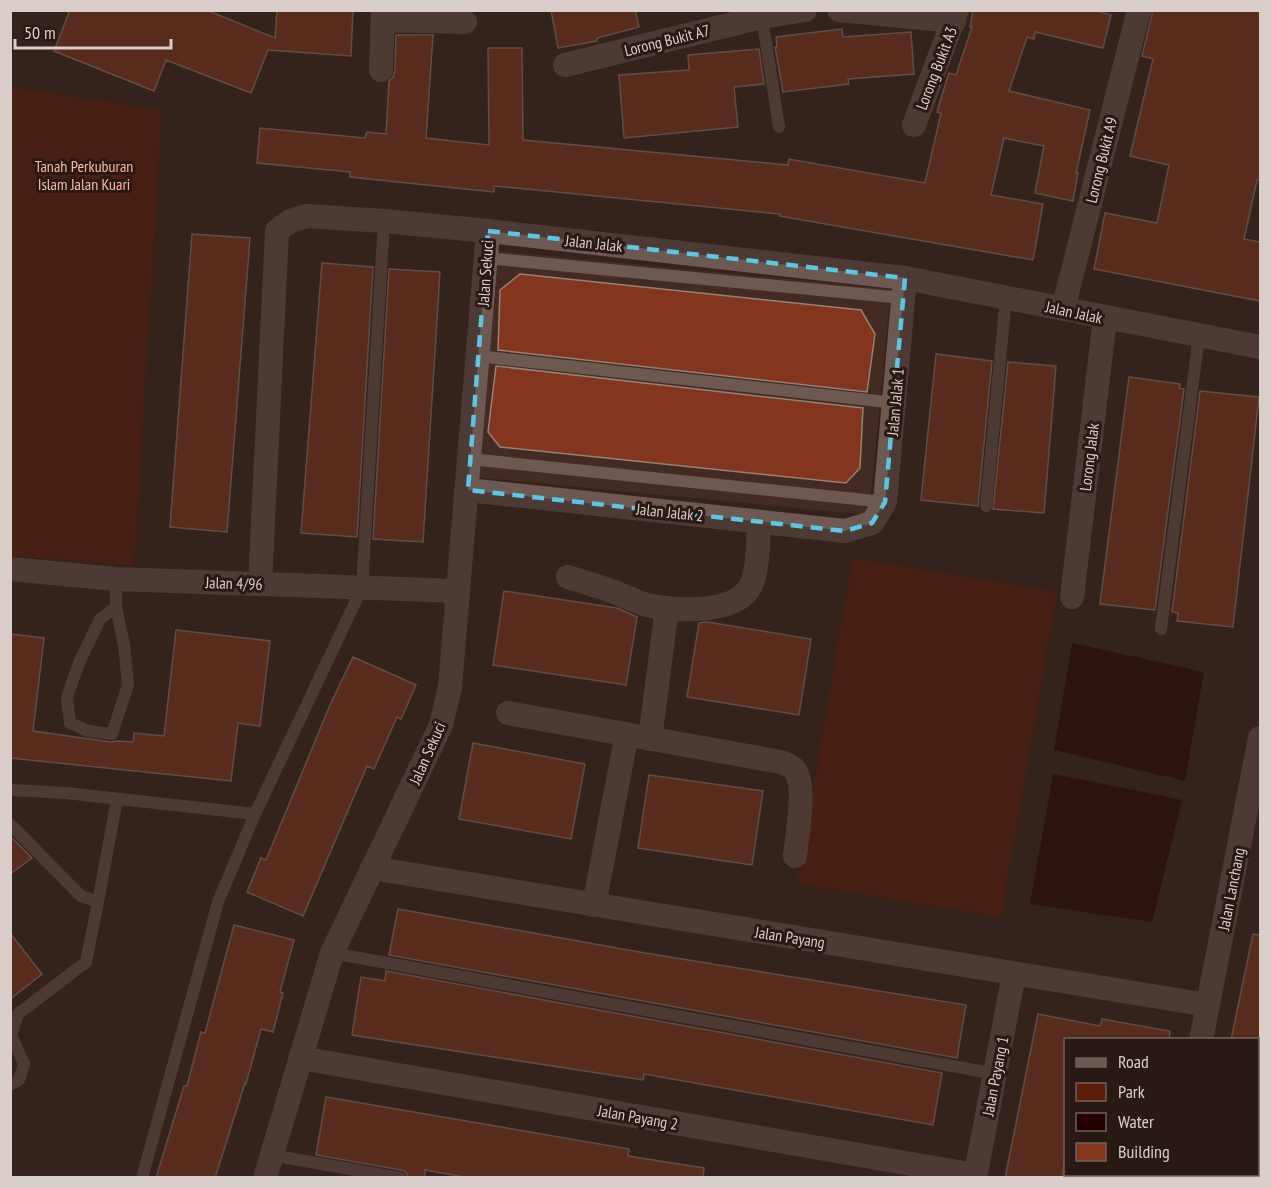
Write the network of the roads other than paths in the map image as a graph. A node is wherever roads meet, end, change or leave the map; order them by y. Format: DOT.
graph roads {
  1 [pos="805,10"];
  2 [pos="839,10"];
  3 [pos="1139,10"];
  4 [pos="383,15"];
  5 [pos="956,16"];
  6 [pos="762,17"];
  7 [pos="465,22"];
  8 [pos="565,65"];
  9 [pos="381,70"];
  10 [pos="914,125"];
  11 [pos="779,127"];
  12 [pos="384,221"];
  13 [pos="488,231"];
  14 [pos="486,258"];
  15 [pos="904,288"];
  16 [pos="1006,298"];
  17 [pos="1063,309"];
  18 [pos="1105,318"];
  19 [pos="1199,336"];
  20 [pos="1260,347"];
  21 [pos="478,356"];
  22 [pos="895,403"];
  23 [pos="470,459"];
  24 [pos="468,490"];
  25 [pos="885,502"];
  26 [pos="986,506"];
  27 [pos="759,522"];
  28 [pos="872,523"];
  29 [pos="10,570"];
  30 [pos="568,577"];
  31 [pos="116,579"];
  32 [pos="260,584"];
  33 [pos="363,588"];
  34 [pos="458,591"];
  35 [pos="1072,597"];
  36 [pos="116,607"];
  37 [pos="667,608"];
  38 [pos="1161,629"];
  39 [pos="508,713"];
  40 [pos="638,737"];
  41 [pos="1260,738"];
  42 [pos="10,790"];
  43 [pos="117,799"];
  44 [pos="255,814"];
  45 [pos="10,824"];
  46 [pos="795,856"];
  47 [pos="372,868"];
  48 [pos="98,902"];
  49 [pos="594,905"];
  50 [pos="332,953"];
  51 [pos="1014,974"];
  52 [pos="1208,1005"];
  53 [pos="1201,1038"];
  54 [pos="300,1058"];
  55 [pos="996,1074"];
  56 [pos="10,1085"];
  57 [pos="268,1166"];
  58 [pos="975,1176"];
  59 [pos="141,1178"];
  60 [pos="400,1178"];
  1 -- 6 [label="street, Lorong Bukit A7"];
  2 -- 5 [label="street"];
  3 -- 17 [label="street, Lorong Bukit A9"];
  4 -- 7 [label="street"];
  4 -- 9 [label="street"];
  5 -- 10 [label="street, Lorong Bukit A3"];
  6 -- 8 [label="street, Lorong Bukit A7"];
  6 -- 11 [label="lane"];
  12 -- 13 [label="street, Jalan Jalak"];
  12 -- 32 [label="street, Jalan Jalak"];
  12 -- 33 [label="lane"];
  13 -- 14 [label="street, Jalan Sekuci"];
  13 -- 15 [label="street, Jalan Jalak"];
  14 -- 15 [label="lane"];
  14 -- 21 [label="street, Jalan Sekuci"];
  15 -- 16 [label="street, Jalan Jalak"];
  15 -- 22 [label="street, Jalan Jalak 1"];
  16 -- 17 [label="street, Jalan Jalak"];
  16 -- 26 [label="lane"];
  17 -- 18 [label="street, Jalan Jalak"];
  18 -- 19 [label="street, Jalan Jalak"];
  18 -- 35 [label="street, Lorong Jalak"];
  19 -- 20 [label="street, Jalan Jalak"];
  19 -- 38 [label="lane"];
  21 -- 22 [label="lane"];
  21 -- 23 [label="street, Jalan Sekuci"];
  22 -- 25 [label="street, Jalan Jalak 1"];
  23 -- 24 [label="street, Jalan Sekuci"];
  23 -- 25 [label="lane"];
  24 -- 27 [label="street, Jalan Jalak 2"];
  24 -- 34 [label="street, Jalan Sekuci"];
  25 -- 28 [label="street, Jalan Jalak 1"];
  27 -- 28 [label="street, Jalan Jalak 2"];
  27 -- 37 [label="street"];
  29 -- 31 [label="street, Jalan 4/96"];
  30 -- 37 [label="street"];
  31 -- 32 [label="street, Jalan 4/96"];
  31 -- 36 [label="lane"];
  32 -- 33 [label="street, Jalan 4/96"];
  33 -- 34 [label="street, Jalan 4/96"];
  33 -- 44 [label="lane"];
  34 -- 47 [label="street, Jalan Sekuci"];
  36 -- 36 [label="lane"];
  37 -- 40 [label="street"];
  39 -- 40 [label="street"];
  40 -- 46 [label="street"];
  40 -- 49 [label="street"];
  41 -- 52 [label="street, Jalan Lanchang"];
  42 -- 43 [label="lane"];
  43 -- 44 [label="lane"];
  43 -- 48 [label="lane"];
  44 -- 59 [label="lane"];
  45 -- 48 [label="lane"];
  47 -- 49 [label="street, Jalan Payang"];
  47 -- 50 [label="street, Jalan Sekuci"];
  48 -- 56 [label="lane"];
  49 -- 51 [label="street, Jalan Payang"];
  50 -- 54 [label="street, Jalan Sekuci"];
  50 -- 55 [label="lane"];
  51 -- 52 [label="street, Jalan Payang"];
  51 -- 55 [label="street, Jalan Payang 1"];
  52 -- 53 [label="street, Jalan Lanchang"];
  54 -- 57 [label="street, Jalan Sekuci"];
  54 -- 58 [label="street, Jalan Payang 2"];
  55 -- 58 [label="street, Jalan Payang 1"];
  57 -- 60 [label="lane"];
}
